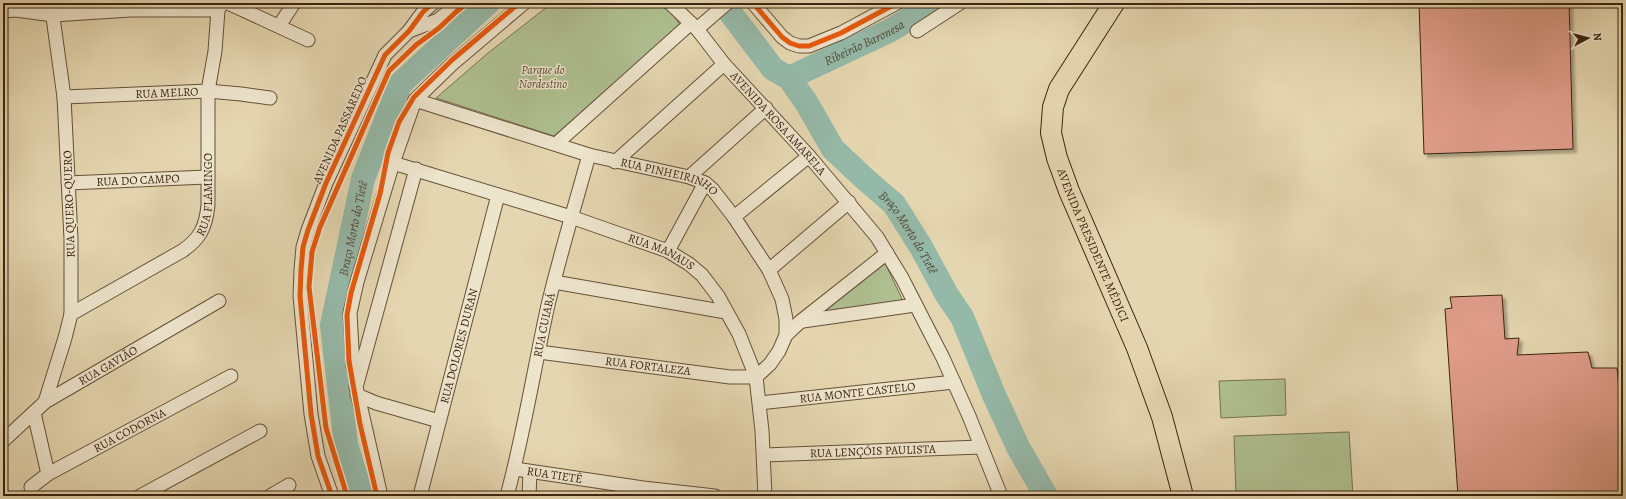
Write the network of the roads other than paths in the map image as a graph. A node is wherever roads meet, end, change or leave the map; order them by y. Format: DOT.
graph roads {
  1 [pos="294,3"];
  2 [pos="433,3"];
  3 [pos="459,3"];
  4 [pos="524,3"];
  5 [pos="670,3"];
  6 [pos="727,3"];
  7 [pos="753,3"];
  8 [pos="897,3"];
  9 [pos="960,3"];
  10 [pos="1114,3"];
  11 [pos="223,5"];
  12 [pos="132,6"];
  13 [pos="12,8"];
  14 [pos="52,9"];
  15 [pos="279,26"];
  16 [pos="694,26"];
  17 [pos="409,31"];
  18 [pos="917,31"];
  19 [pos="308,40"];
  20 [pos="724,64"];
  21 [pos="208,92"];
  22 [pos="64,97"];
  23 [pos="270,98"];
  24 [pos="415,100"];
  25 [pos="766,108"];
  26 [pos="556,144"];
  27 [pos="589,156"];
  28 [pos="809,156"];
  29 [pos="615,162"];
  30 [pos="393,163"];
  31 [pos="416,169"];
  32 [pos="207,177"];
  33 [pos="688,177"];
  34 [pos="68,183"];
  35 [pos="705,183"];
  36 [pos="498,195"];
  37 [pos="849,202"];
  38 [pos="571,217"];
  39 [pos="734,217"];
  40 [pos="668,251"];
  41 [pos="887,253"];
  42 [pos="769,270"];
  43 [pos="554,282"];
  44 [pos="219,301"];
  45 [pos="915,305"];
  46 [pos="726,312"];
  47 [pos="71,314"];
  48 [pos="801,321"];
  49 [pos="786,335"];
  50 [pos="539,352"];
  51 [pos="231,376"];
  52 [pos="756,377"];
  53 [pos="358,378"];
  54 [pos="954,382"];
  55 [pos="357,395"];
  56 [pos="45,402"];
  57 [pos="760,403"];
  58 [pos="34,413"];
  59 [pos="438,421"];
  60 [pos="260,431"];
  61 [pos="3,441"];
  62 [pos="981,447"];
  63 [pos="764,455"];
  64 [pos="514,469"];
  65 [pos="530,472"];
  66 [pos="48,474"];
  67 [pos="290,485"];
  68 [pos="31,486"];
  69 [pos="643,492"];
  70 [pos="140,496"];
  71 [pos="270,496"];
  72 [pos="332,496"];
  73 [pos="381,496"];
  74 [pos="420,496"];
  75 [pos="507,496"];
  76 [pos="529,496"];
  77 [pos="715,496"];
  78 [pos="764,496"];
  79 [pos="1001,496"];
  80 [pos="1184,496"];
  1 -- 15 [label="street"];
  2 -- 17 [label="street, AVENIDA PASSAREDO"];
  3 -- 17 [label="street, AVENIDA PASSAREDO"];
  4 -- 24 [label="street"];
  5 -- 16 [label="street, AVENIDA ROSA AMARELA"];
  6 -- 16 [label="street"];
  7 -- 8 [label="street"];
  9 -- 18 [label="street"];
  10 -- 80 [label="main road, AVENIDA PRESIDENTE MÉDICI"];
  11 -- 12 [label="street"];
  11 -- 15 [label="street"];
  11 -- 21 [label="street, RUA FLAMINGO"];
  12 -- 14 [label="street"];
  13 -- 14 [label="street"];
  14 -- 22 [label="street, RUA QUERO-QUERO"];
  15 -- 19 [label="street"];
  16 -- 20 [label="street, AVENIDA ROSA AMARELA"];
  16 -- 26 [label="street"];
  17 -- 72 [label="street, AVENIDA PASSAREDO"];
  20 -- 25 [label="street, AVENIDA ROSA AMARELA"];
  20 -- 29 [label="street"];
  21 -- 22 [label="street, RUA MELRO"];
  21 -- 23 [label="street, RUA MELRO"];
  21 -- 32 [label="street, RUA FLAMINGO"];
  22 -- 34 [label="street, RUA QUERO-QUERO"];
  24 -- 26 [label="street, RUA PINHEIRINHO"];
  24 -- 30 [label="street"];
  25 -- 28 [label="street, AVENIDA ROSA AMARELA"];
  25 -- 33 [label="street"];
  26 -- 27 [label="street, RUA PINHEIRINHO"];
  27 -- 29 [label="street, RUA PINHEIRINHO"];
  27 -- 38 [label="street, RUA CUIABÁ"];
  28 -- 37 [label="street, AVENIDA ROSA AMARELA"];
  28 -- 39 [label="street"];
  29 -- 33 [label="street, RUA PINHEIRINHO"];
  30 -- 31 [label="street, RUA MANAUS"];
  30 -- 53 [label="street"];
  31 -- 36 [label="street, RUA MANAUS"];
  31 -- 53 [label="street"];
  32 -- 34 [label="street, RUA DO CAMPO"];
  32 -- 47 [label="street, RUA FLAMINGO"];
  33 -- 35 [label="street, RUA PINHEIRINHO"];
  34 -- 47 [label="street, RUA QUERO-QUERO"];
  35 -- 39 [label="street, RUA PINHEIRINHO"];
  35 -- 40 [label="street"];
  36 -- 38 [label="street, RUA MANAUS"];
  36 -- 59 [label="street, RUA DOLORES DURAN"];
  37 -- 41 [label="street, AVENIDA ROSA AMARELA"];
  37 -- 42 [label="street"];
  38 -- 40 [label="street, RUA MANAUS"];
  38 -- 43 [label="street, RUA CUIABÁ"];
  39 -- 42 [label="street, RUA PINHEIRINHO"];
  40 -- 46 [label="street, RUA MANAUS"];
  41 -- 45 [label="street, AVENIDA ROSA AMARELA"];
  41 -- 48 [label="street"];
  42 -- 49 [label="street, RUA PINHEIRINHO"];
  43 -- 46 [label="street"];
  43 -- 50 [label="street, RUA CUIABÁ"];
  44 -- 56 [label="street, RUA GAVIÃO"];
  45 -- 48 [label="street"];
  45 -- 54 [label="street, AVENIDA ROSA AMARELA"];
  46 -- 52 [label="street, RUA MANAUS"];
  47 -- 56 [label="street, RUA QUERO-QUERO"];
  48 -- 49 [label="street"];
  49 -- 52 [label="street, RUA PINHEIRINHO"];
  50 -- 52 [label="street, RUA FORTALEZA"];
  50 -- 64 [label="street, RUA CUIABÁ"];
  51 -- 66 [label="street, RUA CODORNA"];
  52 -- 57 [label="street, RUA MANAUS"];
  53 -- 55 [label="street"];
  54 -- 57 [label="street, RUA MONTE CASTELO"];
  54 -- 62 [label="street, AVENIDA ROSA AMARELA"];
  55 -- 59 [label="street"];
  55 -- 73 [label="street"];
  56 -- 58 [label="street, RUA GAVIÃO"];
  57 -- 63 [label="street, RUA MANAUS"];
  58 -- 61 [label="street, RUA GAVIÃO"];
  58 -- 66 [label="street"];
  59 -- 74 [label="street, RUA DOLORES DURAN"];
  60 -- 70 [label="street"];
  62 -- 63 [label="street, RUA LENÇÓIS PAULISTA"];
  62 -- 79 [label="street, AVENIDA ROSA AMARELA"];
  63 -- 78 [label="street, RUA MANAUS"];
  64 -- 65 [label="street, RUA TIETÊ"];
  64 -- 75 [label="street, RUA CUIABÁ"];
  65 -- 69 [label="street, RUA TIETÊ"];
  65 -- 76 [label="street"];
  66 -- 68 [label="street, RUA CODORNA"];
  67 -- 71 [label="street"];
  69 -- 77 [label="street, RUA TIETÊ"];
}
